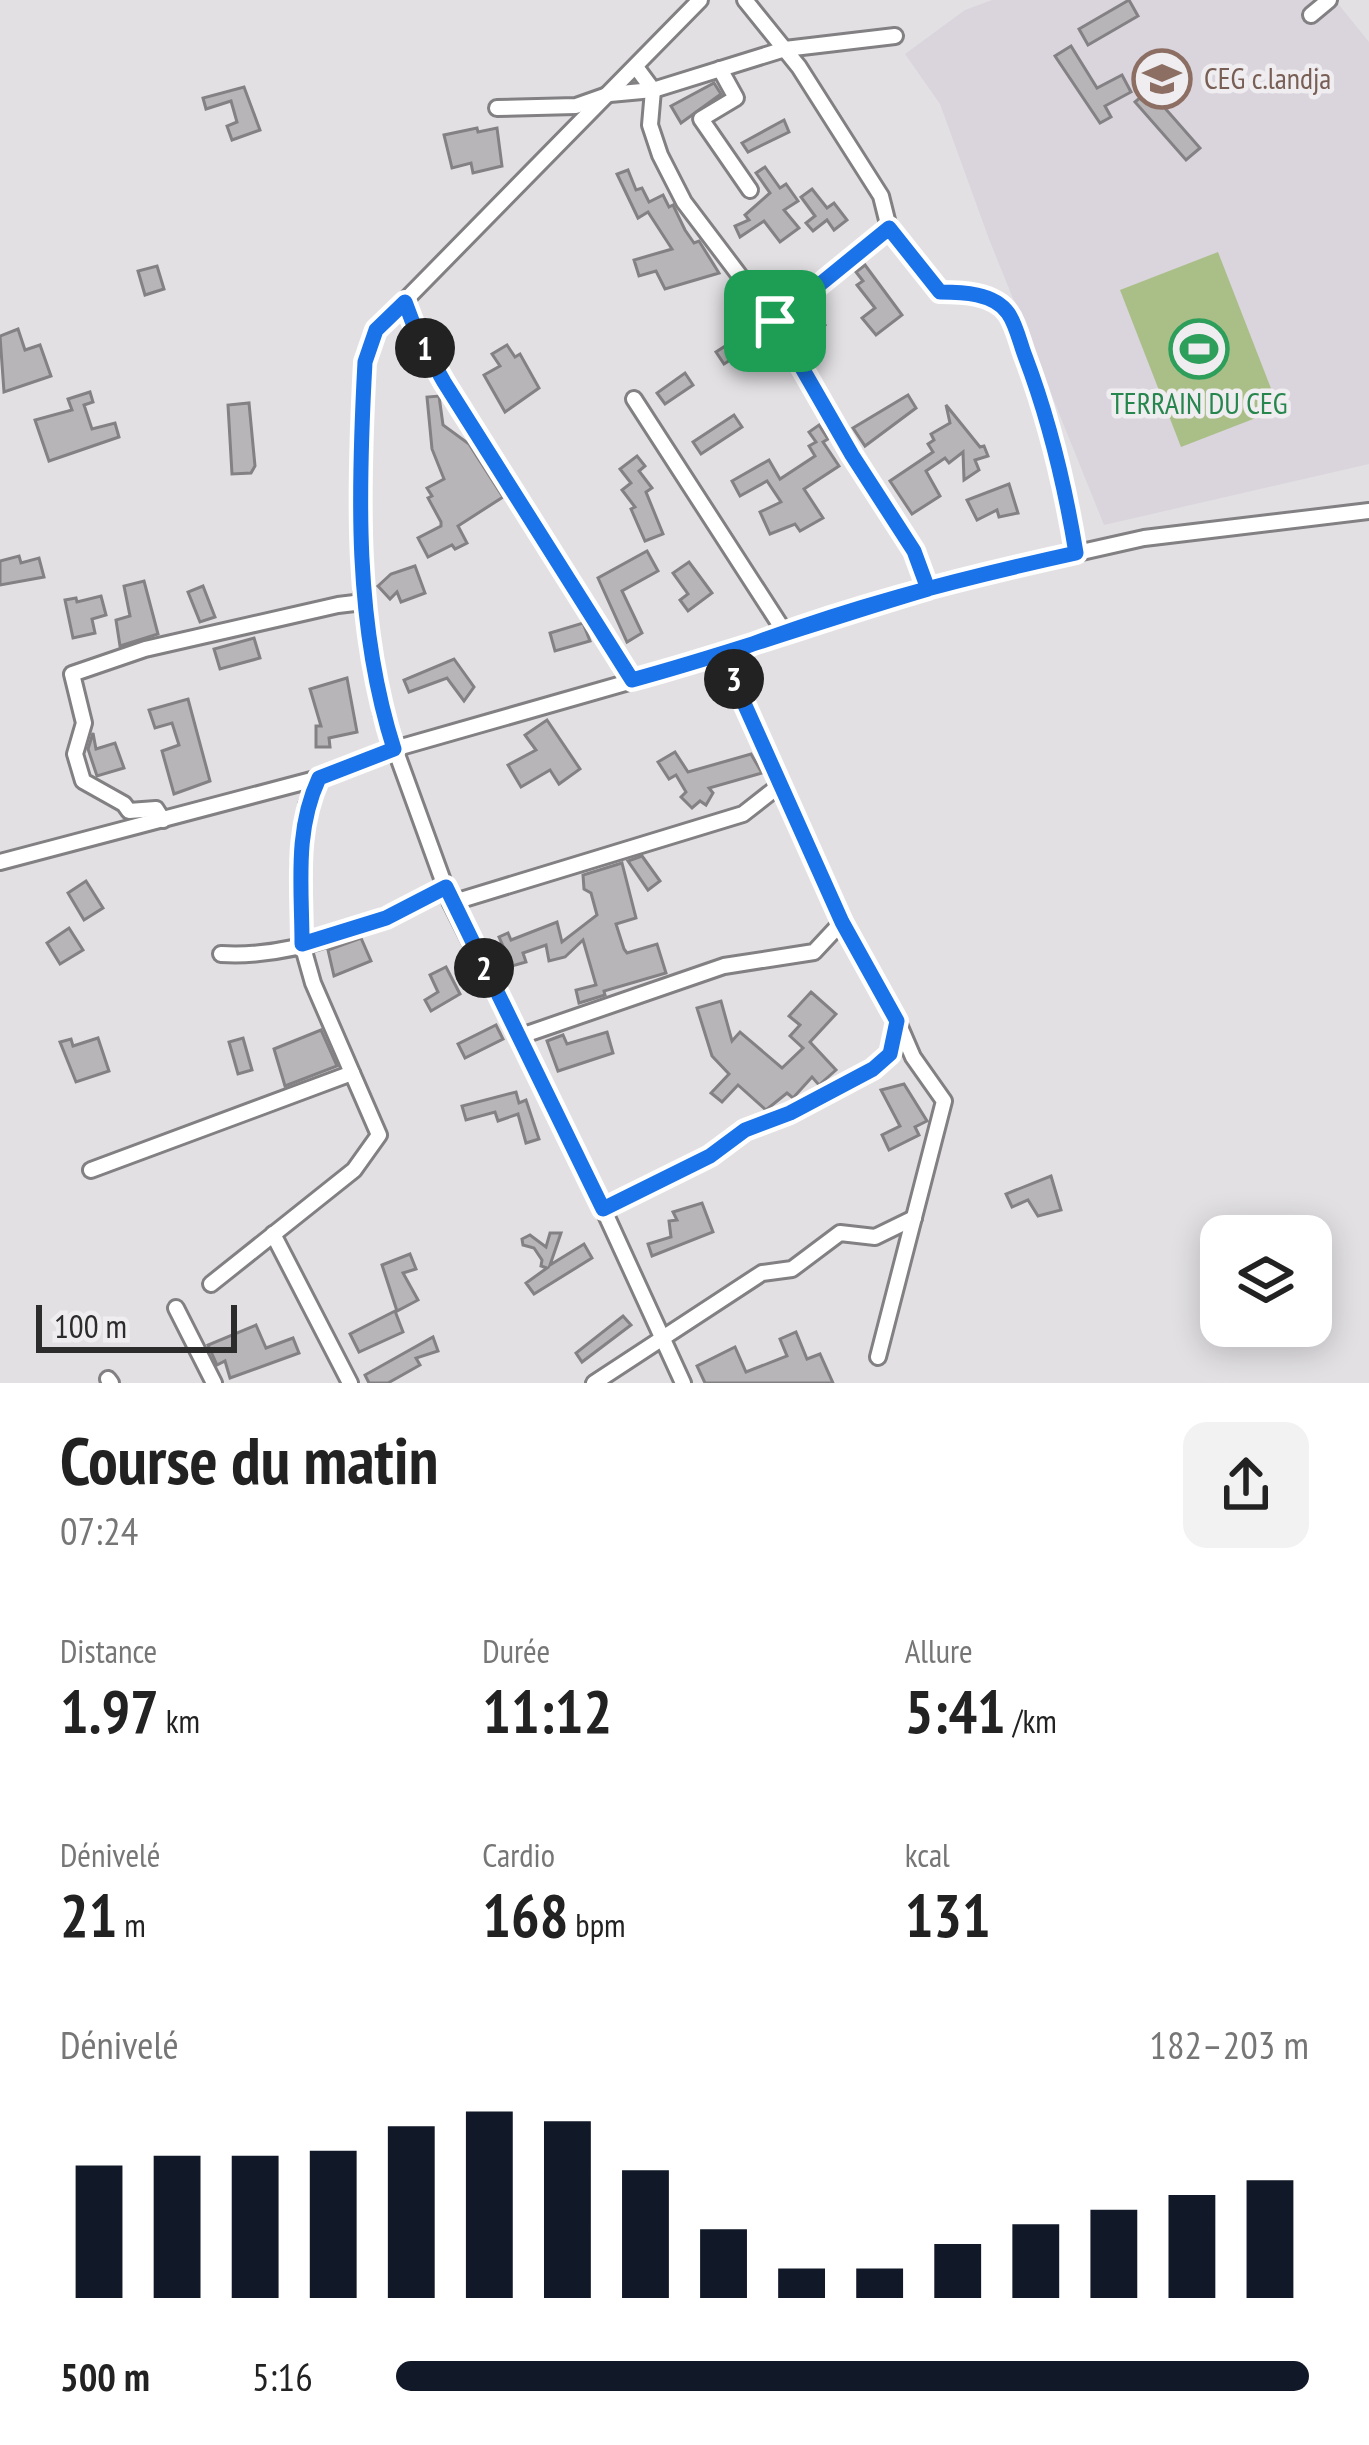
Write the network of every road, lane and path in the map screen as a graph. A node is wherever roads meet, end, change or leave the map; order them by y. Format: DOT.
graph roads {
  1 [pos="700,0"];
  2 [pos="745,0"];
  3 [pos="1329,0"];
  4 [pos="1311,15"];
  5 [pos="895,36"];
  6 [pos="785,50"];
  7 [pos="636,67"];
  8 [pos="720,69"];
  9 [pos="653,90"];
  10 [pos="610,94"];
  11 [pos="497,108"];
  12 [pos="750,190"];
  13 [pos="889,228"];
  14 [pos="405,302"];
  15 [pos="775,321"];
  16 [pos="634,399"];
  17 [pos="1369,511"];
  18 [pos="1076,553"];
  19 [pos="928,589"];
  20 [pos="363,602"];
  21 [pos="784,632"];
  22 [pos="727,654"];
  23 [pos="632,680"];
  24 [pos="394,749"];
  25 [pos="319,778"];
  26 [pos="780,785"];
  27 [pos="164,820"];
  28 [pos="0,862"];
  29 [pos="446,887"];
  30 [pos="452,903"];
  31 [pos="842,922"];
  32 [pos="302,944"];
  33 [pos="221,954"];
  34 [pos="897,1021"];
  35 [pos="518,1037"];
  36 [pos="352,1073"];
  37 [pos="91,1170"];
  38 [pos="603,1209"];
  39 [pos="914,1218"];
  40 [pos="273,1234"];
  41 [pos="211,1284"];
  42 [pos="176,1309"];
  43 [pos="663,1340"];
  44 [pos="878,1357"];
  45 [pos="214,1383"];
  46 [pos="350,1383"];
  47 [pos="594,1383"];
  48 [pos="682,1383"];
  1 -- 7 [label="street"];
  2 -- 6 [label="street"];
  3 -- 4 [label="street"];
  5 -- 6 [label="street"];
  6 -- 8 [label="street"];
  6 -- 13 [label="street"];
  7 -- 9 [label="street"];
  7 -- 10 [label="street"];
  8 -- 9 [label="street"];
  8 -- 12 [label="street"];
  9 -- 10 [label="street"];
  9 -- 15 [label="street"];
  10 -- 11 [label="street"];
  10 -- 14 [label="street"];
  13 -- 15 [label="street"];
  13 -- 18 [label="street"];
  14 -- 20 [label="street"];
  14 -- 23 [label="street"];
  15 -- 19 [label="street"];
  16 -- 21 [label="street"];
  17 -- 18 [label="street"];
  18 -- 19 [label="street"];
  19 -- 21 [label="street"];
  20 -- 24 [label="street"];
  20 -- 27 [label="street"];
  21 -- 22 [label="street"];
  22 -- 23 [label="street"];
  22 -- 26 [label="street"];
  23 -- 24 [label="street"];
  24 -- 25 [label="street"];
  24 -- 29 [label="street"];
  25 -- 27 [label="street"];
  25 -- 32 [label="street"];
  26 -- 30 [label="street"];
  26 -- 31 [label="street"];
  27 -- 28 [label="street"];
  29 -- 30 [label="street"];
  29 -- 32 [label="street"];
  30 -- 35 [label="street"];
  31 -- 34 [label="street"];
  31 -- 35 [label="street"];
  32 -- 33 [label="street"];
  32 -- 36 [label="street"];
  34 -- 38 [label="street"];
  34 -- 39 [label="street"];
  35 -- 38 [label="street"];
  36 -- 37 [label="street"];
  36 -- 40 [label="street"];
  38 -- 43 [label="street"];
  39 -- 43 [label="street"];
  39 -- 44 [label="street"];
  40 -- 41 [label="street"];
  40 -- 46 [label="street"];
  42 -- 45 [label="street"];
  43 -- 47 [label="street"];
  43 -- 48 [label="street"];
}
